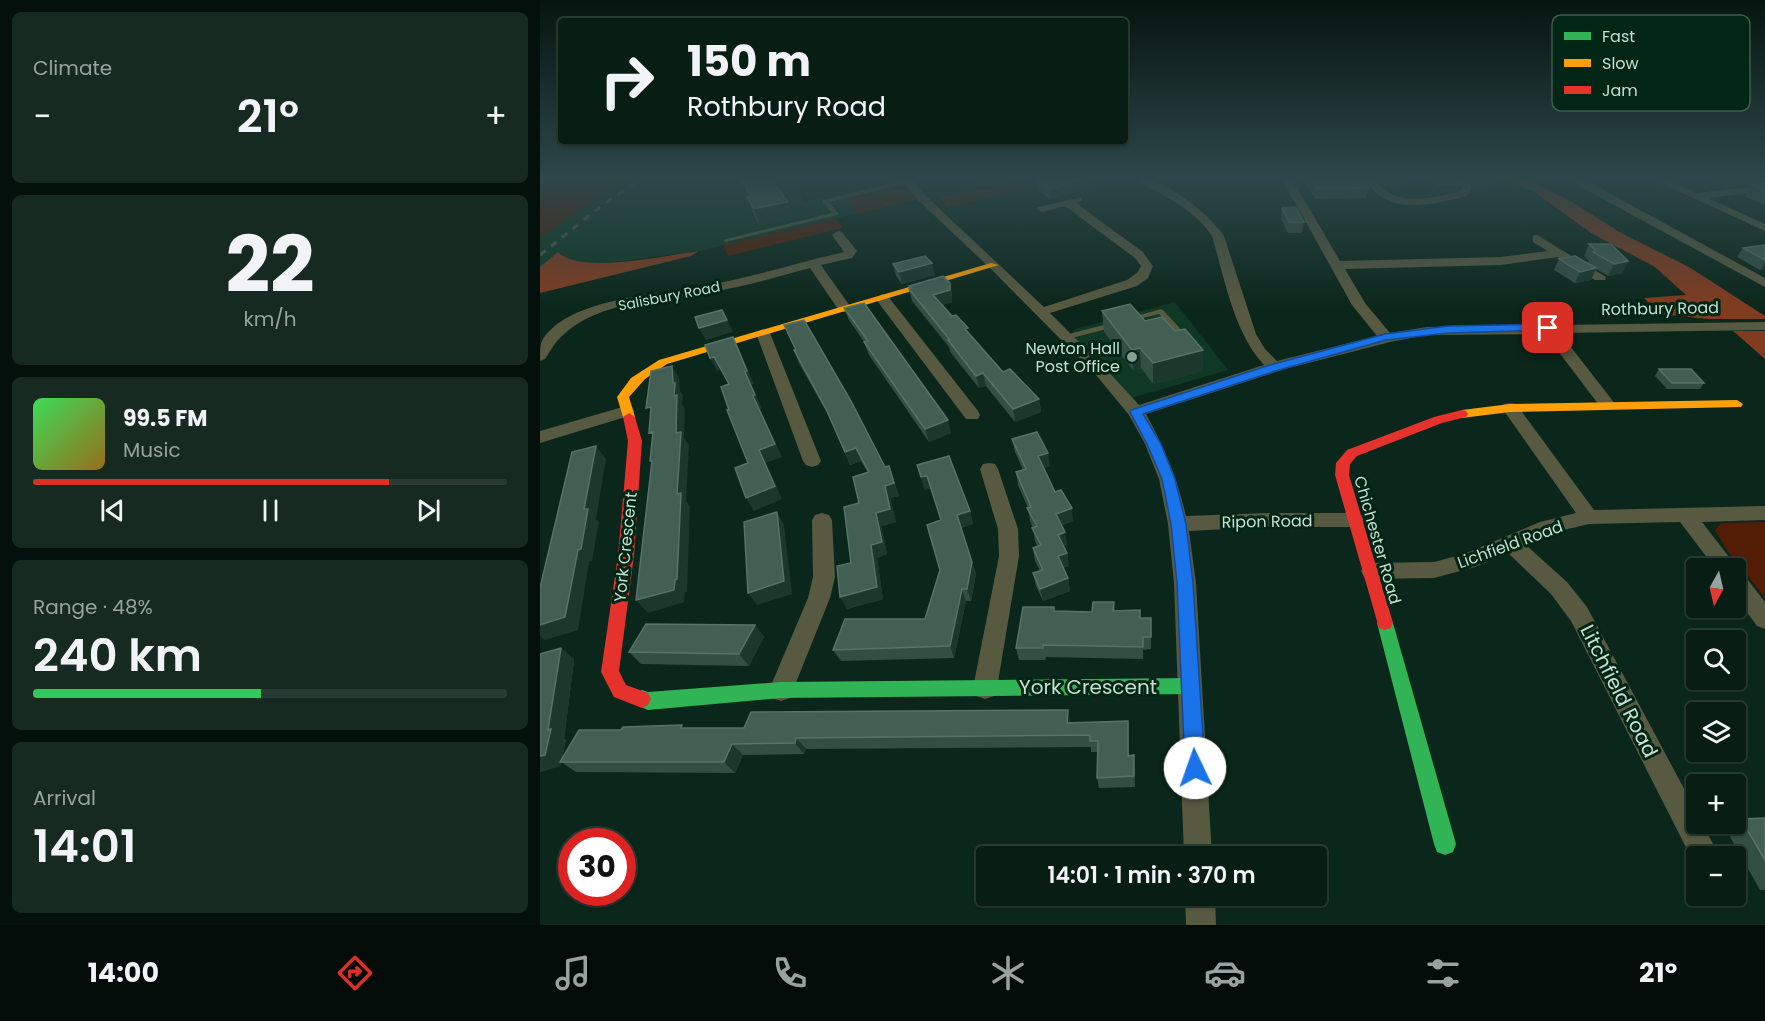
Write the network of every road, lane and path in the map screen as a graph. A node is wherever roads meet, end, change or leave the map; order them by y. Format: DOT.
graph roads {
  1 [pos="801,222"];
  2 [pos="950,222"];
  3 [pos="1101,222"];
  4 [pos="1209,222"];
  5 [pos="1312,222"];
  6 [pos="1653,222"];
  7 [pos="838,235"];
  8 [pos="1537,239"];
  9 [pos="726,240"];
  10 [pos="1560,253"];
  11 [pos="813,263"];
  12 [pos="994,265"];
  13 [pos="1336,265"];
  14 [pos="1600,277"];
  15 [pos="1765,283"];
  16 [pos="882,298"];
  17 [pos="844,309"];
  18 [pos="1041,312"];
  19 [pos="1765,326"];
  20 [pos="1548,328"];
  21 [pos="763,333"];
  22 [pos="1068,337"];
  23 [pos="1385,337"];
  24 [pos="1189,343"];
  25 [pos="540,356"];
  26 [pos="1275,368"];
  27 [pos="1737,404"];
  28 [pos="1608,405"];
  29 [pos="1510,408"];
  30 [pos="626,411"];
  31 [pos="1136,412"];
  32 [pos="972,415"];
  33 [pos="540,437"];
  34 [pos="812,462"];
  35 [pos="989,469"];
  36 [pos="1765,513"];
  37 [pos="1685,514"];
  38 [pos="1589,517"];
  39 [pos="822,520"];
  40 [pos="1355,520"];
  41 [pos="1179,524"];
  42 [pos="1511,543"];
  43 [pos="1718,558"];
  44 [pos="1371,571"];
  45 [pos="1746,594"];
  46 [pos="1765,619"];
  47 [pos="1191,686"];
  48 [pos="985,688"];
  49 [pos="781,690"];
  50 [pos="1445,844"];
  51 [pos="1198,846"];
  52 [pos="1700,846"];
  53 [pos="1200,906"];
  54 [pos="1201,925"];
  1 -- 9 [label="lane"];
  2 -- 12 [label="street"];
  3 -- 18 [label="street"];
  4 -- 26 [label="street"];
  5 -- 13 [label="street"];
  6 -- 15 [label="street"];
  7 -- 11 [label="street, Salisbury Road"];
  8 -- 10 [label="street"];
  10 -- 13 [label="street"];
  10 -- 14 [label="street"];
  11 -- 17 [label="street"];
  11 -- 25 [label="street, Salisbury Road"];
  12 -- 16 [label="street, York Crescent"];
  12 -- 18 [label="street"];
  13 -- 23 [label="street"];
  16 -- 17 [label="street, York Crescent"];
  16 -- 32 [label="street"];
  17 -- 21 [label="street, York Crescent"];
  18 -- 22 [label="street"];
  19 -- 20 [label="street, Rothbury Road"];
  20 -- 23 [label="street, Rothbury Road"];
  20 -- 28 [label="street"];
  21 -- 30 [label="street, York Crescent"];
  21 -- 34 [label="street"];
  22 -- 24 [label="lane"];
  22 -- 31 [label="street"];
  23 -- 26 [label="street, Rothbury Road"];
  26 -- 31 [label="street, Rothbury Road"];
  27 -- 28 [label="street, Chichester Road"];
  28 -- 29 [label="street, Chichester Road"];
  29 -- 38 [label="street"];
  29 -- 40 [label="street, Chichester Road"];
  30 -- 33 [label="street"];
  30 -- 49 [label="street, York Crescent"];
  31 -- 41 [label="street"];
  35 -- 48 [label="street"];
  36 -- 37 [label="street, Lichfield Road"];
  37 -- 38 [label="street, Lichfield Road"];
  37 -- 43 [label="street"];
  38 -- 42 [label="street, Lichfield Road"];
  39 -- 49 [label="street"];
  40 -- 41 [label="street, Ripon Road"];
  40 -- 44 [label="street, Chichester Road"];
  41 -- 47 [label="street"];
  42 -- 44 [label="street, Lichfield Road"];
  42 -- 52 [label="street, Litchfield Road"];
  44 -- 50 [label="street, Chichester Road"];
  45 -- 46 [label="street"];
  47 -- 48 [label="street, York Crescent"];
  47 -- 51 [label="street"];
  48 -- 49 [label="street, York Crescent"];
  53 -- 54 [label="street"];
}
